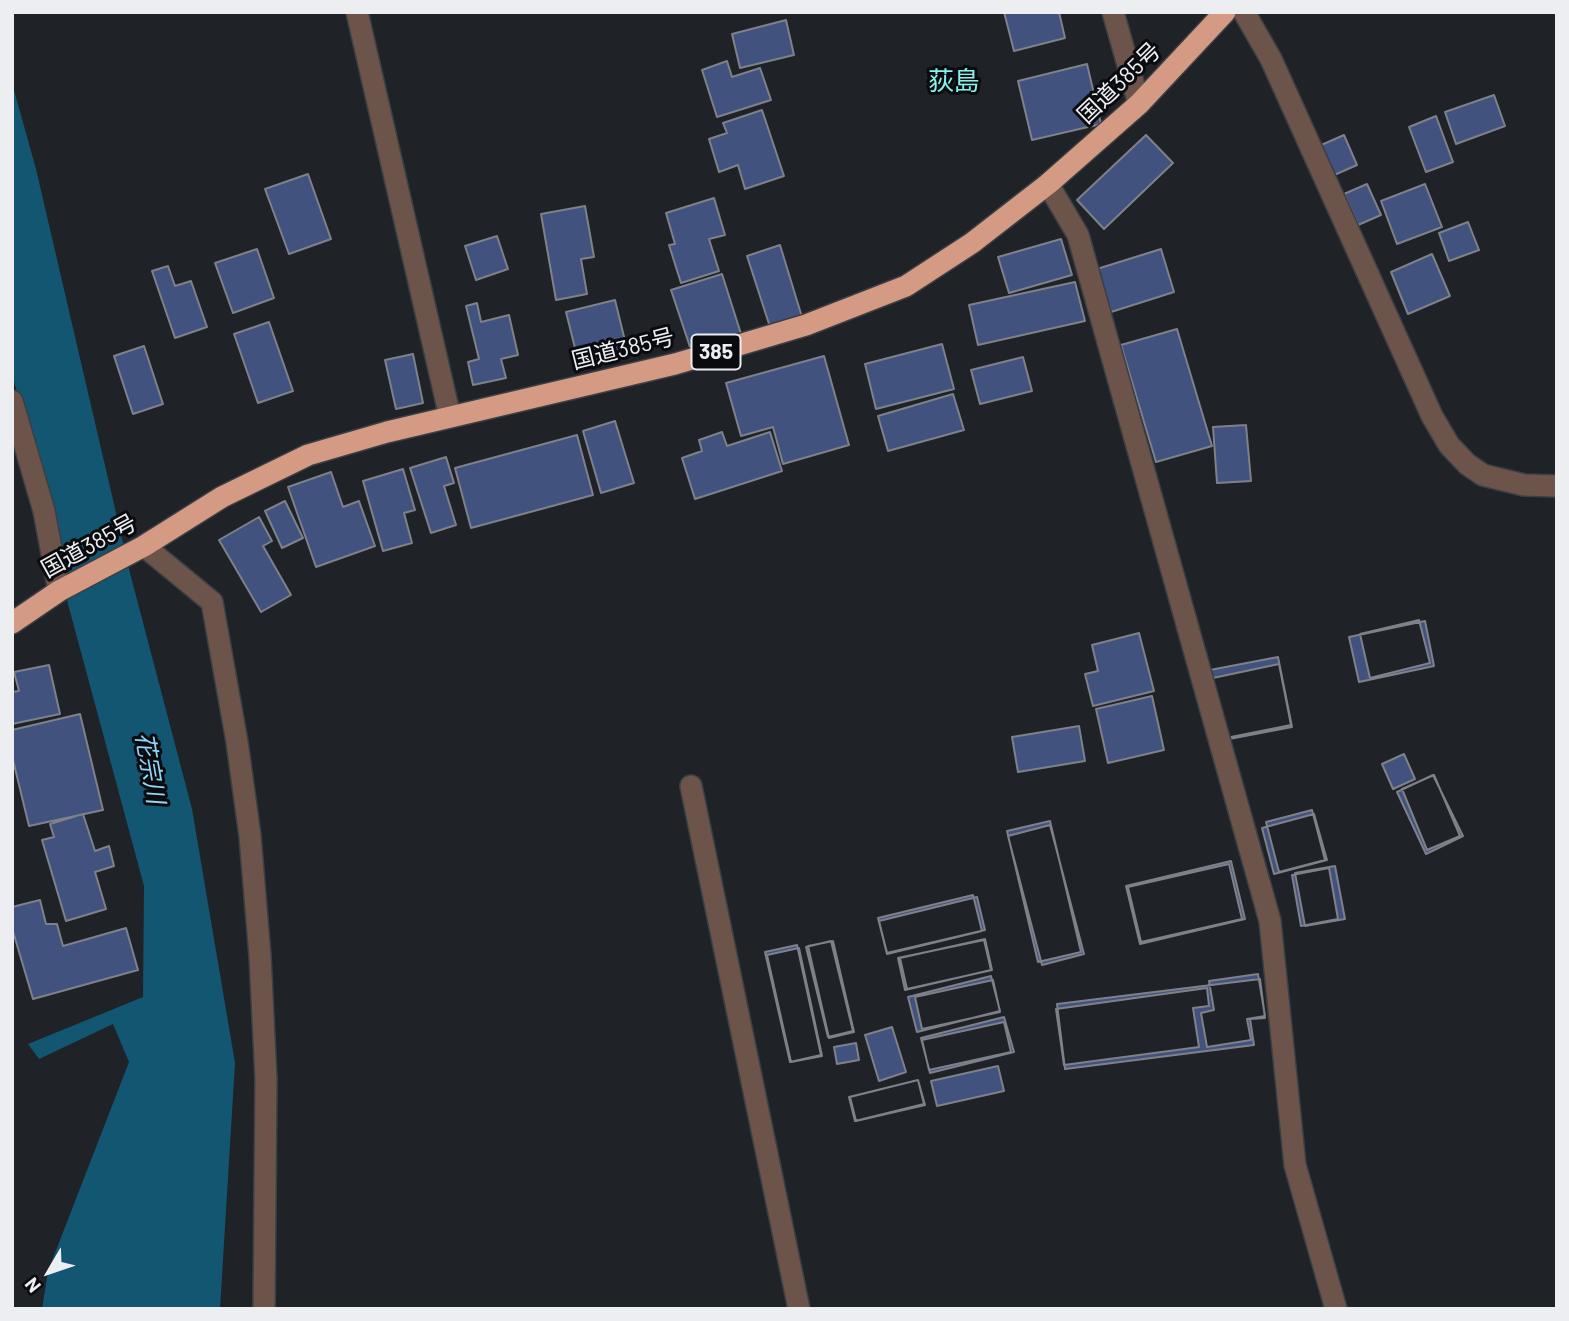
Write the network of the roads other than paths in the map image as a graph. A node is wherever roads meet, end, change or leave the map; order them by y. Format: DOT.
graph roads {
  1 [pos="357,12"];
  2 [pos="1114,12"];
  3 [pos="1225,12"];
  4 [pos="1244,12"];
  5 [pos="1139,104"];
  6 [pos="1048,184"];
  7 [pos="12,401"];
  8 [pos="450,417"];
  9 [pos="1557,486"];
  10 [pos="138,549"];
  11 [pos="62,589"];
  12 [pos="12,622"];
  13 [pos="691,786"];
  14 [pos="264,1309"];
  15 [pos="799,1309"];
  16 [pos="1336,1309"];
  1 -- 8 [label="street"];
  2 -- 5 [label="street"];
  3 -- 5 [label="highway, 国道385号 / 385"];
  4 -- 9 [label="street"];
  5 -- 6 [label="highway, 国道385号 / 385"];
  6 -- 8 [label="highway, 国道385号 / 385"];
  6 -- 16 [label="street"];
  7 -- 11 [label="street"];
  8 -- 10 [label="highway, 国道385号 / 385"];
  10 -- 11 [label="highway, 国道385号 / 385"];
  10 -- 14 [label="street"];
  11 -- 12 [label="highway, 国道385号 / 385"];
  13 -- 15 [label="street"];
}
